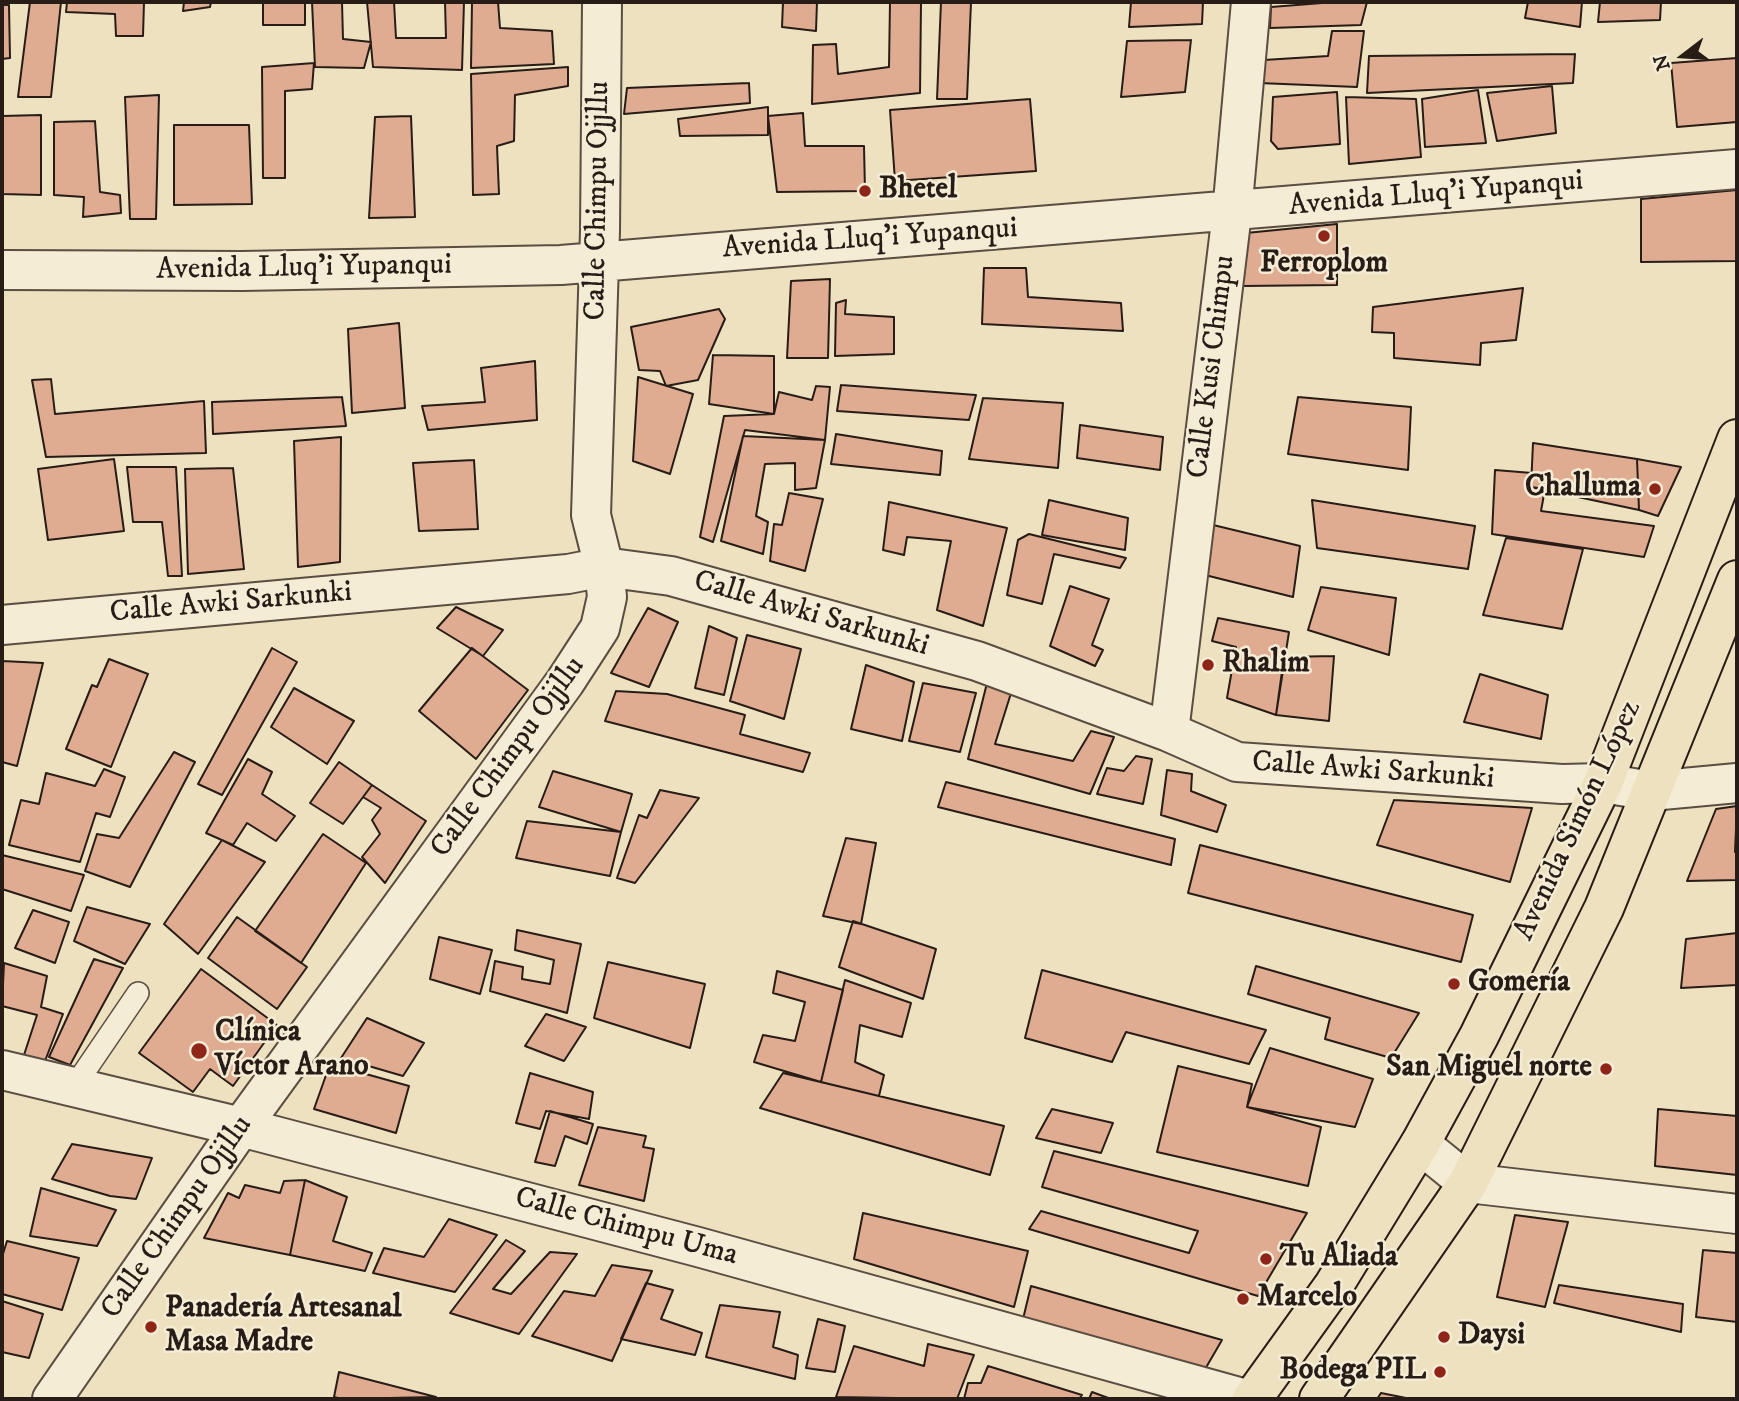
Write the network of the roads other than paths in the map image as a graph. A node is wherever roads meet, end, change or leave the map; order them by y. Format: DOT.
graph roads {
  1 [pos="602,2"];
  2 [pos="1251,2"];
  3 [pos="1737,169"];
  4 [pos="1232,213"];
  5 [pos="598,261"];
  6 [pos="2,270"];
  7 [pos="1737,439"];
  8 [pos="604,567"];
  9 [pos="1737,580"];
  10 [pos="2,625"];
  11 [pos="1169,732"];
  12 [pos="1603,783"];
  13 [pos="1737,783"];
  14 [pos="1651,791"];
  15 [pos="138,993"];
  16 [pos="2,1070"];
  17 [pos="74,1087"];
  18 [pos="241,1127"];
  19 [pos="1420,1144"];
  20 [pos="1468,1183"];
  21 [pos="1737,1214"];
  22 [pos="52,1399"];
  23 [pos="1247,1399"];
  24 [pos="1252,1399"];
  25 [pos="1319,1399"];
  1 -- 5 [label="street, Calle Chimpu Ojjllu"];
  2 -- 4 [label="street, Calle Kusi Chimpu"];
  3 -- 4 [label="street, Avenida Lluq'i Yupanqui"];
  4 -- 5 [label="street, Avenida Lluq'i Yupanqui"];
  4 -- 11 [label="street, Calle Kusi Chimpu"];
  5 -- 6 [label="street, Avenida Lluq'i Yupanqui"];
  5 -- 8 [label="street, Calle Chimpu Ojjllu"];
  7 -- 12 [label="main road, Avenida Simón López"];
  8 -- 10 [label="street, Calle Awki Sarkunki"];
  8 -- 11 [label="street, Calle Awki Sarkunki"];
  8 -- 18 [label="street, Calle Chimpu Ojjllu"];
  9 -- 14 [label="main road, Avenida Simón López"];
  11 -- 12 [label="street, Calle Awki Sarkunki"];
  12 -- 14 [label="street, Calle Awki Sarkunki"];
  12 -- 19 [label="main road, Avenida Simón López"];
  13 -- 14 [label="street, Calle Awki Sarkunki"];
  14 -- 20 [label="main road, Avenida Simón López"];
  15 -- 17 [label="lane"];
  16 -- 17 [label="street, Calle Chimpu Uma"];
  17 -- 18 [label="street, Calle Chimpu Uma"];
  18 -- 22 [label="street, Calle Chimpu Ojjllu"];
  18 -- 23 [label="street, Calle Chimpu Uma"];
  19 -- 20 [label="street"];
  19 -- 24 [label="main road, Avenida Simón López"];
  20 -- 21 [label="street"];
  20 -- 25 [label="main road, Avenida Simón López"];
}
